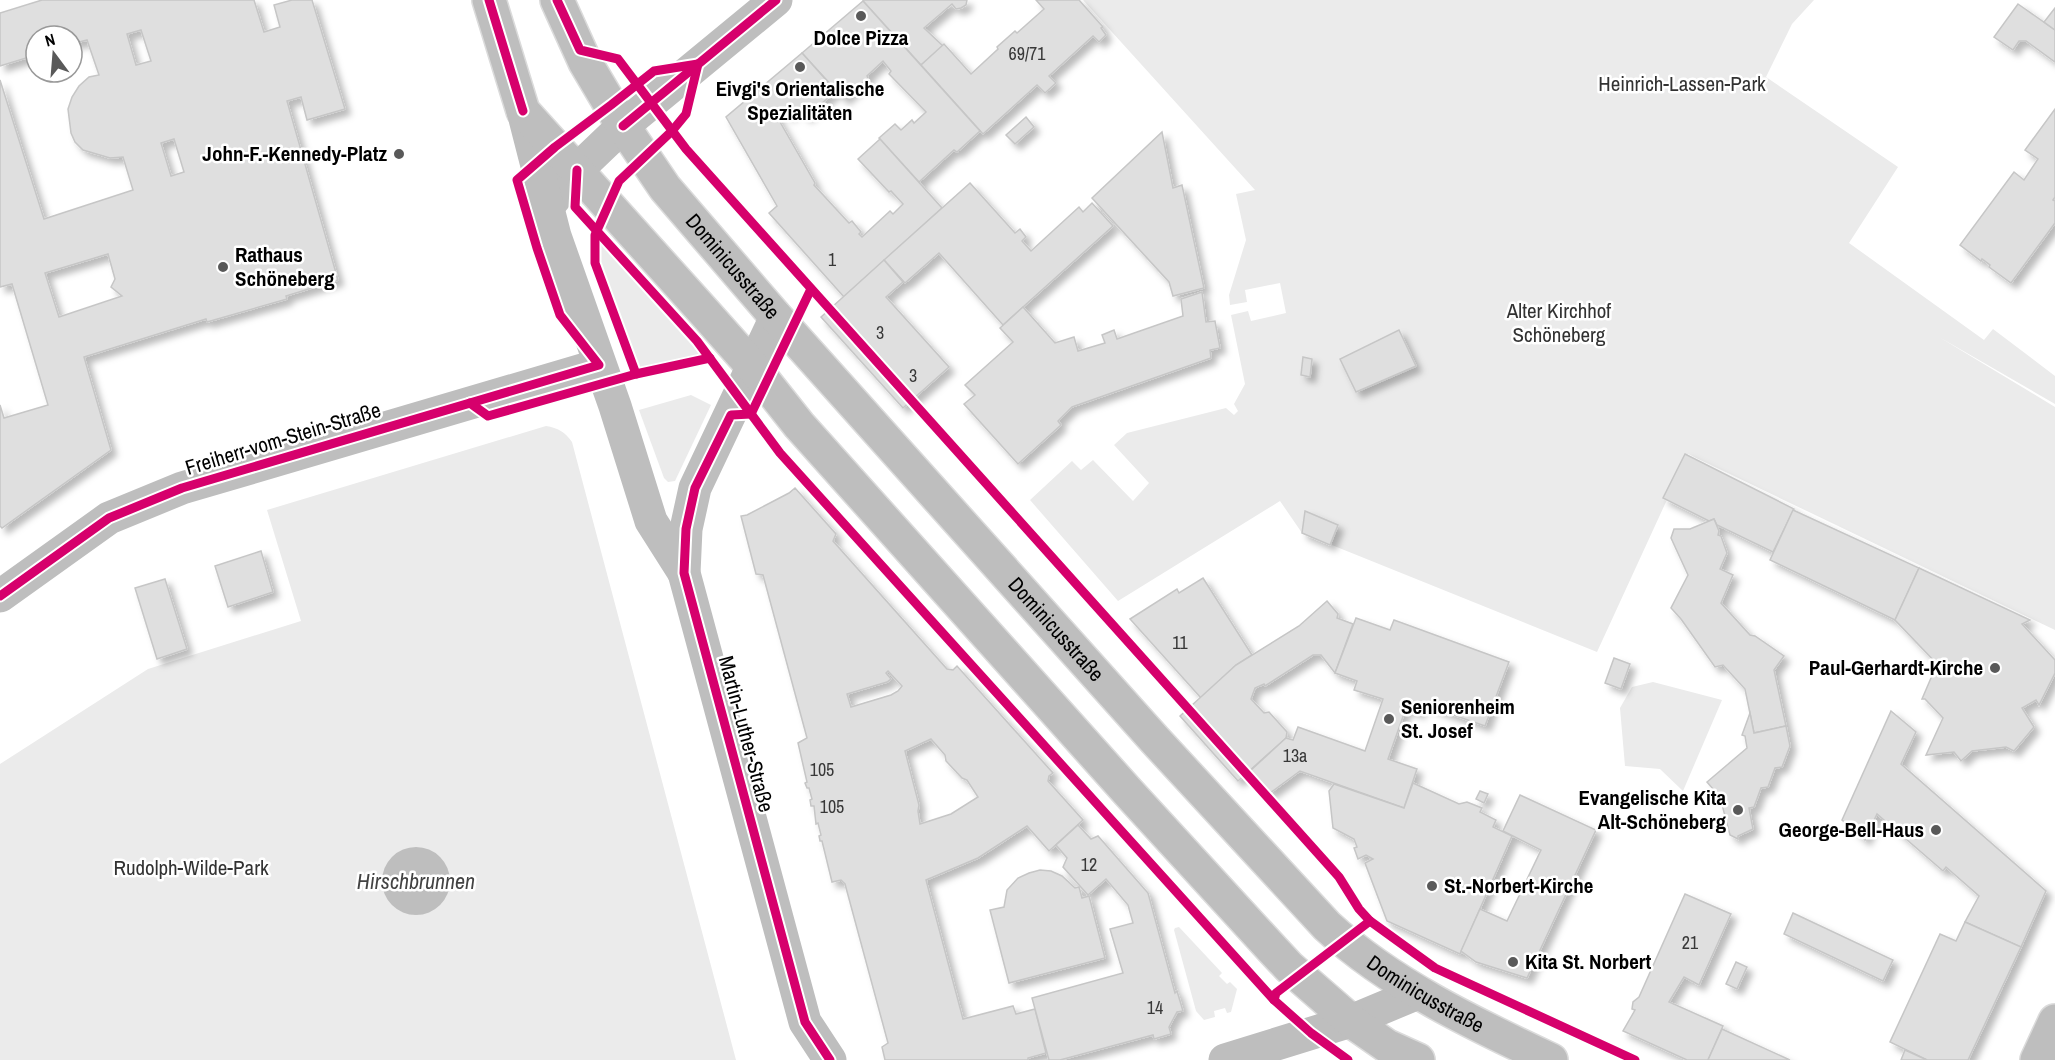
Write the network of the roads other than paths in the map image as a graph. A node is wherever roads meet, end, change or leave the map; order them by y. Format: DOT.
graph roads {
  1 [pos="489,0"];
  2 [pos="557,0"];
  3 [pos="776,0"];
  4 [pos="523,111"];
  5 [pos="623,126"];
  6 [pos="577,170"];
  7 [pos="547,208"];
  8 [pos="776,317"];
  9 [pos="599,364"];
  10 [pos="753,368"];
  11 [pos="684,573"];
  12 [pos="0,596"];
  13 [pos="1418,993"];
  14 [pos="1351,1021"];
  15 [pos="2055,1021"];
  16 [pos="805,1022"];
  17 [pos="802,1060"];
  18 [pos="830,1060"];
  19 [pos="1225,1060"];
  20 [pos="1418,1060"];
  21 [pos="1551,1060"];
  22 [pos="2037,1060"];
  1 -- 4 [label="main road"];
  2 -- 5 [label="main road"];
  3 -- 5 [label="main road"];
  4 -- 6 [label="main road"];
  4 -- 7 [label="main road"];
  5 -- 6 [label="main road"];
  5 -- 8 [label="main road, Dominicusstraße"];
  6 -- 7 [label="main road"];
  6 -- 10 [label="main road"];
  7 -- 9 [label="main road"];
  8 -- 10 [label="main road, Martin-Luther-Straße"];
  8 -- 13 [label="main road, Dominicusstraße"];
  9 -- 11 [label="main road, Martin-Luther-Straße"];
  9 -- 12 [label="main road, Freiherr-vom-Stein-Straße"];
  10 -- 11 [label="main road, Martin-Luther-Straße"];
  10 -- 14 [label="main road"];
  11 -- 16 [label="main road, Martin-Luther-Straße"];
  13 -- 14 [label="main road"];
  13 -- 21 [label="main road, Dominicusstraße"];
  14 -- 19 [label="main road"];
  14 -- 20 [label="main road"];
  15 -- 22 [label="main road"];
  16 -- 17 [label="main road, Martin-Luther-Straße"];
  16 -- 18 [label="main road, Martin-Luther-Straße"];
}
